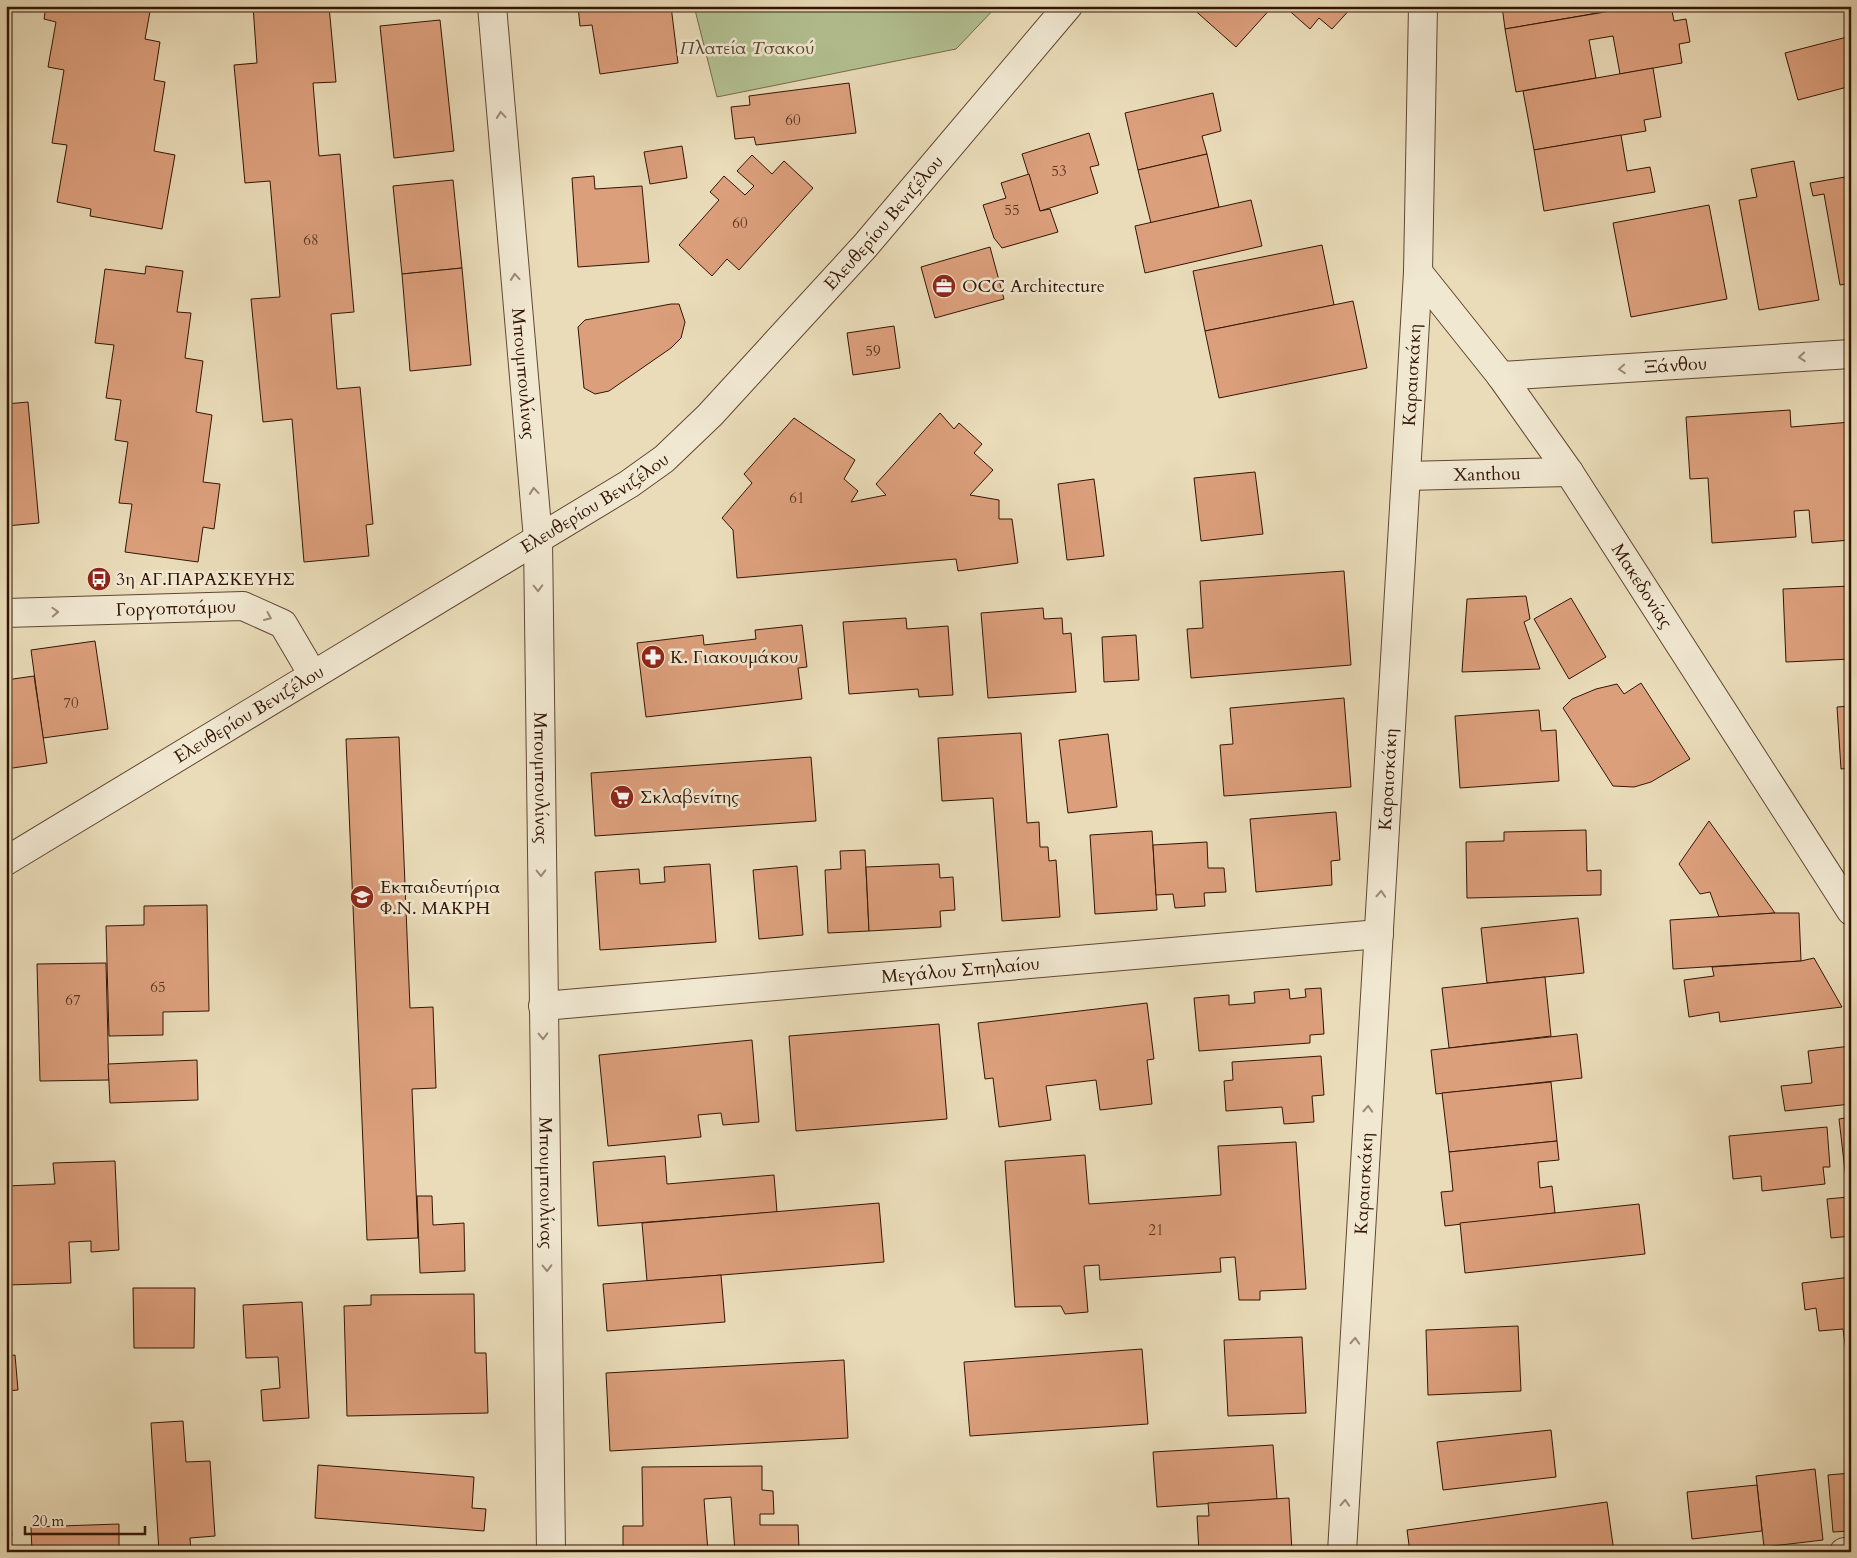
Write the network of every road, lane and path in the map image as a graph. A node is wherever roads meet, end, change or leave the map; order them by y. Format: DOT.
graph roads {
  1 [pos="492,6"];
  2 [pos="1068,6"];
  3 [pos="1423,6"];
  4 [pos="1418,272"];
  5 [pos="1851,354"];
  6 [pos="1501,376"];
  7 [pos="1569,472"];
  8 [pos="1406,476"];
  9 [pos="538,540"];
  10 [pos="6,614"];
  11 [pos="313,675"];
  12 [pos="6,861"];
  13 [pos="1851,911"];
  14 [pos="1379,934"];
  15 [pos="543,1006"];
  16 [pos="1851,1551"];
  17 [pos="551,1552"];
  18 [pos="1342,1552"];
  19 [pos="1844,1552"];
  9 -- 1 [label="street, Μπουμπουλίνας, one-way"];
  2 -- 9 [label="street, Ελευθερίου Βενιζέλου"];
  3 -- 4 [label="street, Καραισκάκη"];
  4 -- 6 [label="street, Μακεδονίας"];
  4 -- 8 [label="street, Καραισκάκη"];
  5 -- 6 [label="street, Ξάνθου, one-way"];
  6 -- 7 [label="street, Μακεδονίας"];
  7 -- 8 [label="street, Xanthou"];
  7 -- 13 [label="street, Μακεδονίας"];
  14 -- 8 [label="street, Καραισκάκη, one-way"];
  9 -- 11 [label="street, Ελευθερίου Βενιζέλου"];
  9 -- 15 [label="street, Μπουμπουλίνας, one-way"];
  10 -- 11 [label="street, Γοργοποτάμου, one-way"];
  11 -- 12 [label="street, Ελευθερίου Βενιζέλου"];
  14 -- 15 [label="street, Μεγάλου Σπηλαίου"];
  18 -- 14 [label="street, Καραισκάκη, one-way"];
  15 -- 17 [label="street, Μπουμπουλίνας, one-way"];
  16 -- 19 [label="street"];
}
